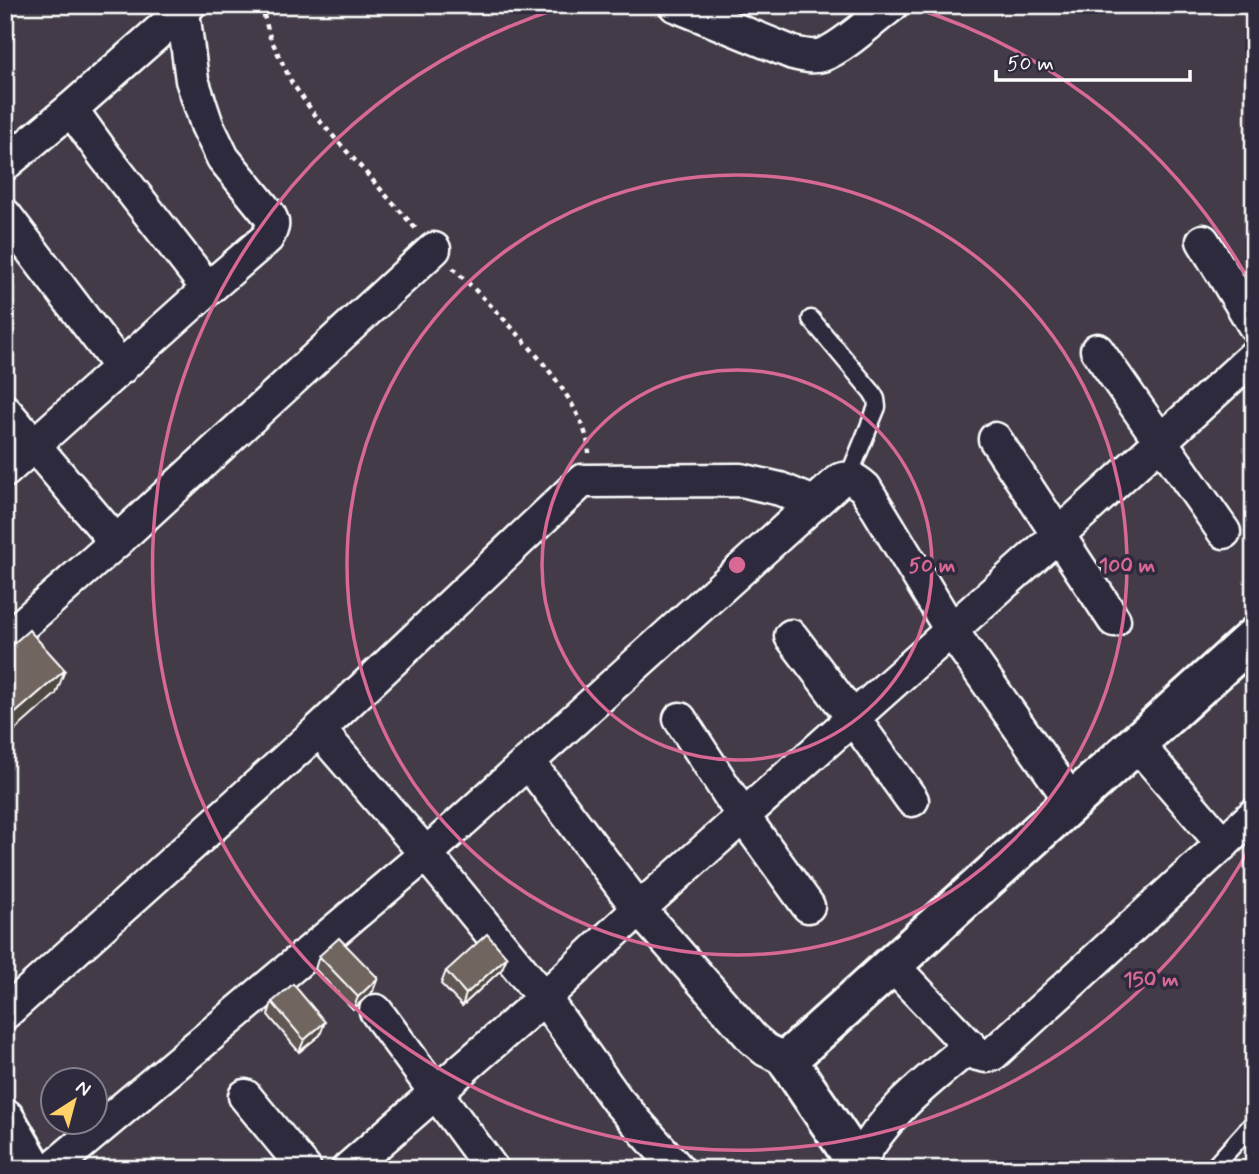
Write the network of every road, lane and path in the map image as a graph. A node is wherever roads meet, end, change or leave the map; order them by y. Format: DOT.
graph roads {
  1 [pos="675,5"];
  2 [pos="891,5"];
  3 [pos="186,8"];
  4 [pos="71,109"];
  5 [pos="5,164"];
  6 [pos="5,215"];
  7 [pos="1203,241"];
  8 [pos="434,249"];
  9 [pos="208,289"];
  10 [pos="811,318"];
  11 [pos="1254,325"];
  12 [pos="1097,350"];
  13 [pos="1254,356"];
  14 [pos="121,369"];
  15 [pos="5,411"];
  16 [pos="995,439"];
  17 [pos="1161,440"];
  18 [pos="34,446"];
  19 [pos="5,471"];
  20 [pos="848,478"];
  21 [pos="814,503"];
  22 [pos="1224,532"];
  23 [pos="1058,535"];
  24 [pos="116,542"];
  25 [pos="1114,620"];
  26 [pos="951,630"];
  27 [pos="791,636"];
  28 [pos="5,640"];
  29 [pos="1250,650"];
  30 [pos="853,718"];
  31 [pos="680,719"];
  32 [pos="319,730"];
  33 [pos="1137,744"];
  34 [pos="528,762"];
  35 [pos="912,800"];
  36 [pos="1072,802"];
  37 [pos="1254,815"];
  38 [pos="743,816"];
  39 [pos="1223,844"];
  40 [pos="426,854"];
  41 [pos="808,906"];
  42 [pos="639,909"];
  43 [pos="892,965"];
  44 [pos="544,998"];
  45 [pos="376,1011"];
  46 [pos="5,1013"];
  47 [pos="970,1046"];
  48 [pos="787,1060"];
  49 [pos="435,1093"];
  50 [pos="245,1096"];
  51 [pos="1254,1122"];
  52 [pos="23,1152"];
  53 [pos="859,1167"];
  54 [pos="305,1169"];
  55 [pos="348,1169"];
  56 [pos="492,1169"];
  57 [pos="678,1169"];
  58 [pos="1212,1169"];
  1 -- 2 [label="street"];
  3 -- 4 [label="street"];
  3 -- 9 [label="street"];
  4 -- 5 [label="street"];
  4 -- 9 [label="street"];
  6 -- 14 [label="street"];
  7 -- 11 [label="street"];
  8 -- 24 [label="street"];
  9 -- 14 [label="street"];
  10 -- 20 [label="lane"];
  12 -- 17 [label="street"];
  13 -- 17 [label="street"];
  14 -- 18 [label="street"];
  15 -- 18 [label="street"];
  16 -- 23 [label="street"];
  17 -- 22 [label="street"];
  17 -- 23 [label="street"];
  18 -- 19 [label="street"];
  18 -- 24 [label="street"];
  20 -- 21 [label="street"];
  20 -- 26 [label="street"];
  21 -- 32 [label="street"];
  21 -- 34 [label="street"];
  23 -- 25 [label="street"];
  23 -- 26 [label="street"];
  24 -- 28 [label="street"];
  26 -- 30 [label="street"];
  26 -- 36 [label="street"];
  27 -- 30 [label="street"];
  29 -- 33 [label="street"];
  30 -- 35 [label="street"];
  30 -- 38 [label="street"];
  31 -- 38 [label="street"];
  32 -- 40 [label="street"];
  32 -- 46 [label="street"];
  33 -- 36 [label="street"];
  33 -- 39 [label="street"];
  34 -- 40 [label="street"];
  34 -- 42 [label="street"];
  36 -- 43 [label="street"];
  37 -- 39 [label="street"];
  38 -- 41 [label="street"];
  38 -- 42 [label="street"];
  39 -- 47 [label="street"];
  40 -- 44 [label="street"];
  40 -- 52 [label="street"];
  42 -- 44 [label="street"];
  42 -- 48 [label="street"];
  43 -- 47 [label="street"];
  43 -- 48 [label="street"];
  44 -- 49 [label="street"];
  44 -- 57 [label="street"];
  45 -- 49 [label="street"];
  47 -- 53 [label="street"];
  48 -- 53 [label="street"];
  49 -- 55 [label="street"];
  49 -- 56 [label="street"];
  50 -- 54 [label="street"];
  51 -- 58 [label="lane"];
}
